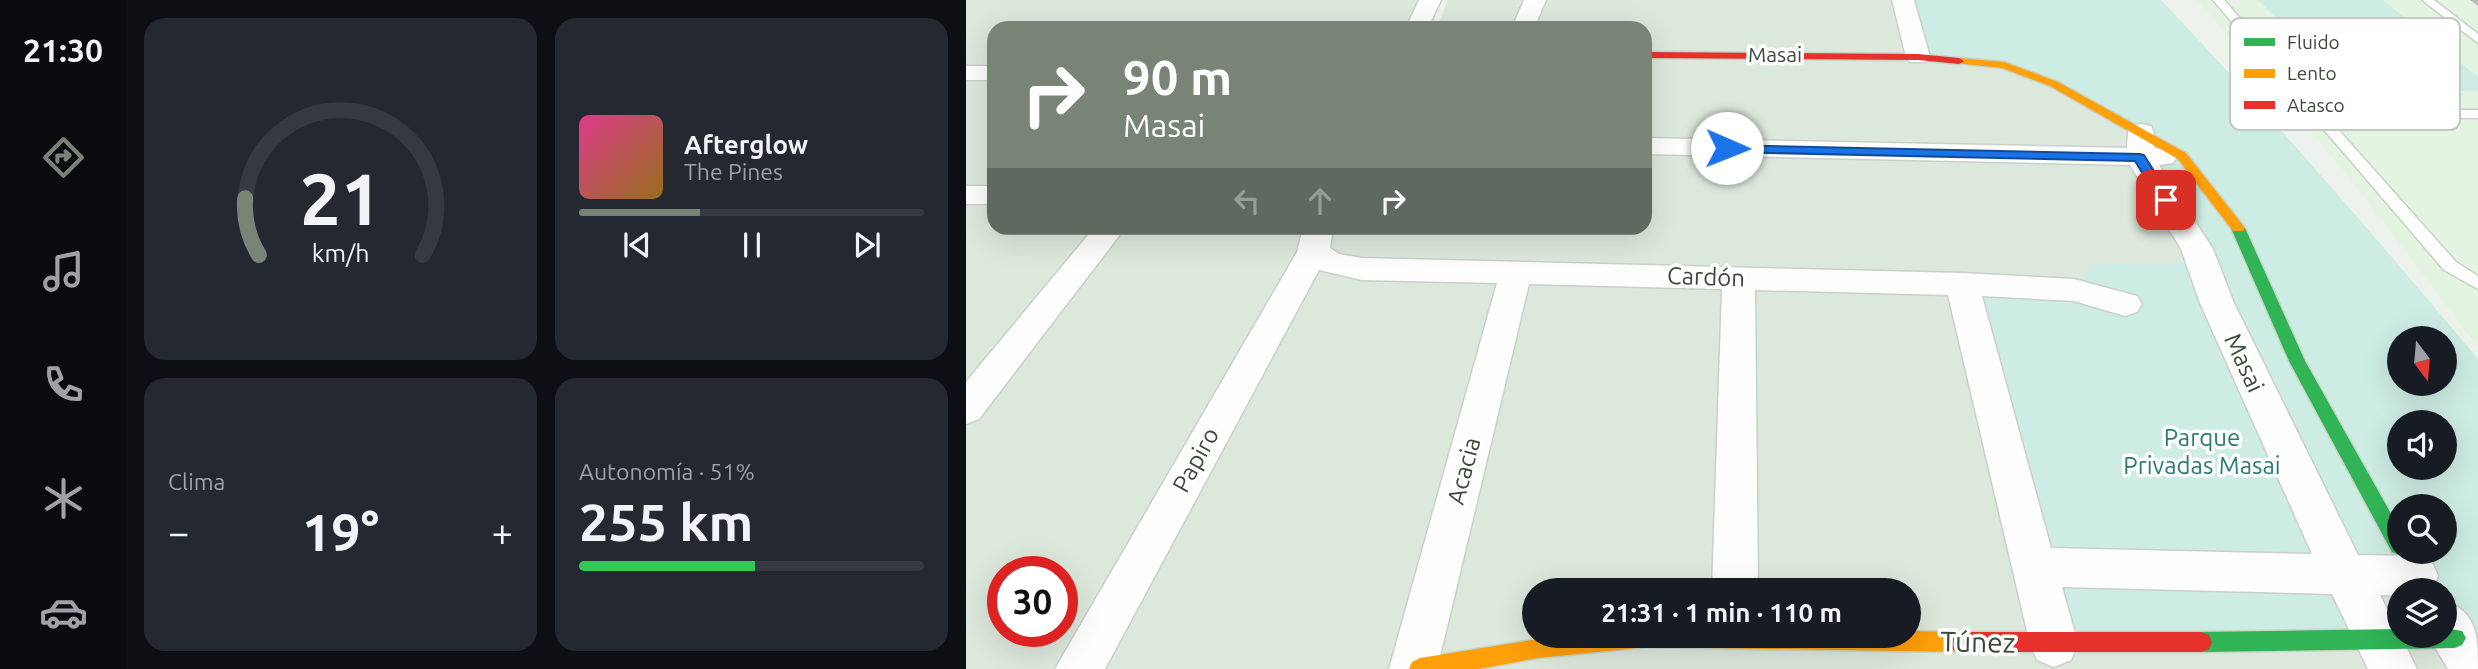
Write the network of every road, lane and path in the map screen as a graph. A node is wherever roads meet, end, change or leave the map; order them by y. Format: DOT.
graph roads {
  1 [pos="1430,0"];
  2 [pos="1535,0"];
  3 [pos="1903,0"];
  4 [pos="2218,0"];
  5 [pos="2427,0"];
  6 [pos="2234,18"];
  7 [pos="2450,18"];
  8 [pos="1420,21"];
  9 [pos="1526,21"];
  10 [pos="2460,26"];
  11 [pos="2478,40"];
  12 [pos="1652,55"];
  13 [pos="1918,57"];
  14 [pos="966,73"];
  15 [pos="987,73"];
  16 [pos="2460,114"];
  17 [pos="2478,114"];
  18 [pos="2334,130"];
  19 [pos="2140,145"];
  20 [pos="1652,146"];
  21 [pos="2182,156"];
  22 [pos="966,195"];
  23 [pos="987,195"];
  24 [pos="1104,235"];
  25 [pos="1315,240"];
  26 [pos="2202,262"];
  27 [pos="2254,263"];
  28 [pos="1516,272"];
  29 [pos="1739,278"];
  30 [pos="1962,284"];
  31 [pos="2478,284"];
  32 [pos="2125,304"];
  33 [pos="966,409"];
  34 [pos="2410,566"];
  35 [pos="2035,567"];
  36 [pos="2344,576"];
  37 [pos="1735,578"];
  38 [pos="1921,641"];
  39 [pos="2458,643"];
  40 [pos="2054,644"];
  41 [pos="1547,648"];
  42 [pos="2386,654"];
  43 [pos="1079,669"];
  44 [pos="1413,669"];
  45 [pos="1420,669"];
  1 -- 8 [label="street"];
  2 -- 9 [label="street"];
  3 -- 13 [label="street"];
  4 -- 6 [label="lane"];
  5 -- 7 [label="lane"];
  10 -- 11 [label="lane"];
  12 -- 13 [label="street, Masai"];
  13 -- 19 [label="street, Masai"];
  14 -- 15 [label="street"];
  16 -- 17 [label="lane"];
  18 -- 31 [label="lane"];
  19 -- 20 [label="street"];
  19 -- 21 [label="street"];
  19 -- 26 [label="street, Masai"];
  21 -- 27 [label="street, Masai"];
  22 -- 23 [label="street"];
  24 -- 33 [label="street"];
  25 -- 28 [label="street, Cardón"];
  25 -- 43 [label="street, Papiro"];
  26 -- 27 [label="street"];
  26 -- 36 [label="street, Masai"];
  27 -- 34 [label="street, Masai"];
  28 -- 29 [label="street, Cardón"];
  28 -- 44 [label="street, Acacia"];
  29 -- 30 [label="street, Cardón"];
  29 -- 37 [label="street"];
  30 -- 32 [label="street, Cardón"];
  30 -- 35 [label="street"];
  34 -- 36 [label="street"];
  35 -- 36 [label="street"];
  35 -- 40 [label="street"];
  36 -- 42 [label="street, Masai"];
  38 -- 40 [label="street, Túnez"];
  39 -- 42 [label="street, Túnez"];
  40 -- 42 [label="street, Túnez"];
  41 -- 45 [label="street, Túnez"];
}
